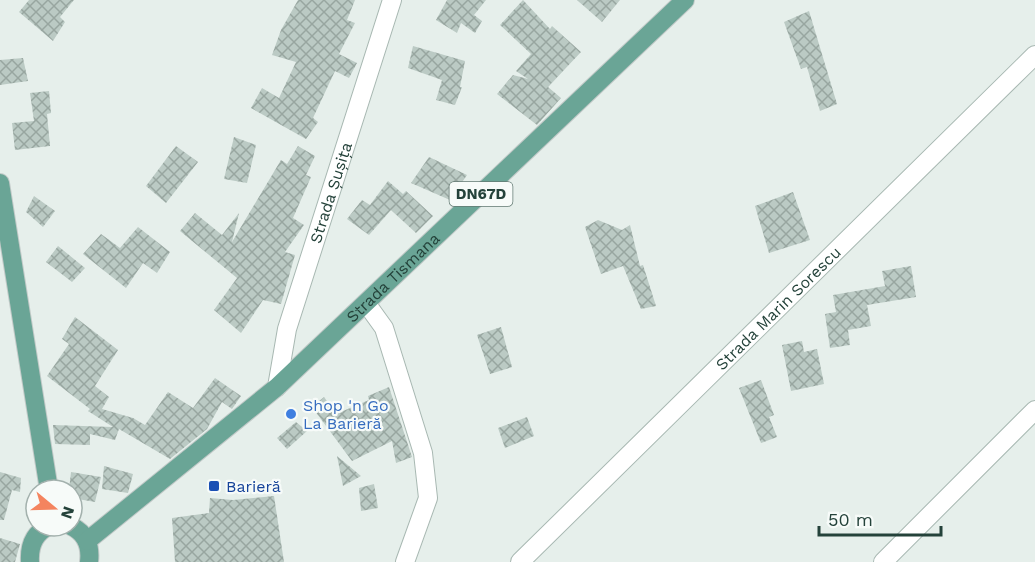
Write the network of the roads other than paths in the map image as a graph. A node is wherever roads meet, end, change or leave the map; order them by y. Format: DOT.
graph roads {
  1 [pos="392,0"];
  2 [pos="685,0"];
  3 [pos="1035,55"];
  4 [pos="0,183"];
  5 [pos="366,303"];
  6 [pos="277,387"];
  7 [pos="1035,410"];
  8 [pos="47,478"];
  9 [pos="84,536"];
  10 [pos="34,538"];
  11 [pos="87,541"];
  12 [pos="30,562"];
  13 [pos="89,562"];
  14 [pos="405,562"];
  15 [pos="520,562"];
  16 [pos="883,562"];
  1 -- 6 [label="street, Strada Șușița"];
  2 -- 5 [label="main road, Strada Tismana / DN67D"];
  3 -- 15 [label="street, Strada Marin Sorescu"];
  4 -- 8 [label="main road"];
  5 -- 6 [label="main road, Strada Tismana / DN67D"];
  5 -- 14 [label="street"];
  6 -- 11 [label="main road, Strada Tismana / DN67D"];
  7 -- 16 [label="street"];
  9 -- 11 [label="main road"];
  10 -- 12 [label="main road"];
  11 -- 13 [label="main road"];
}
